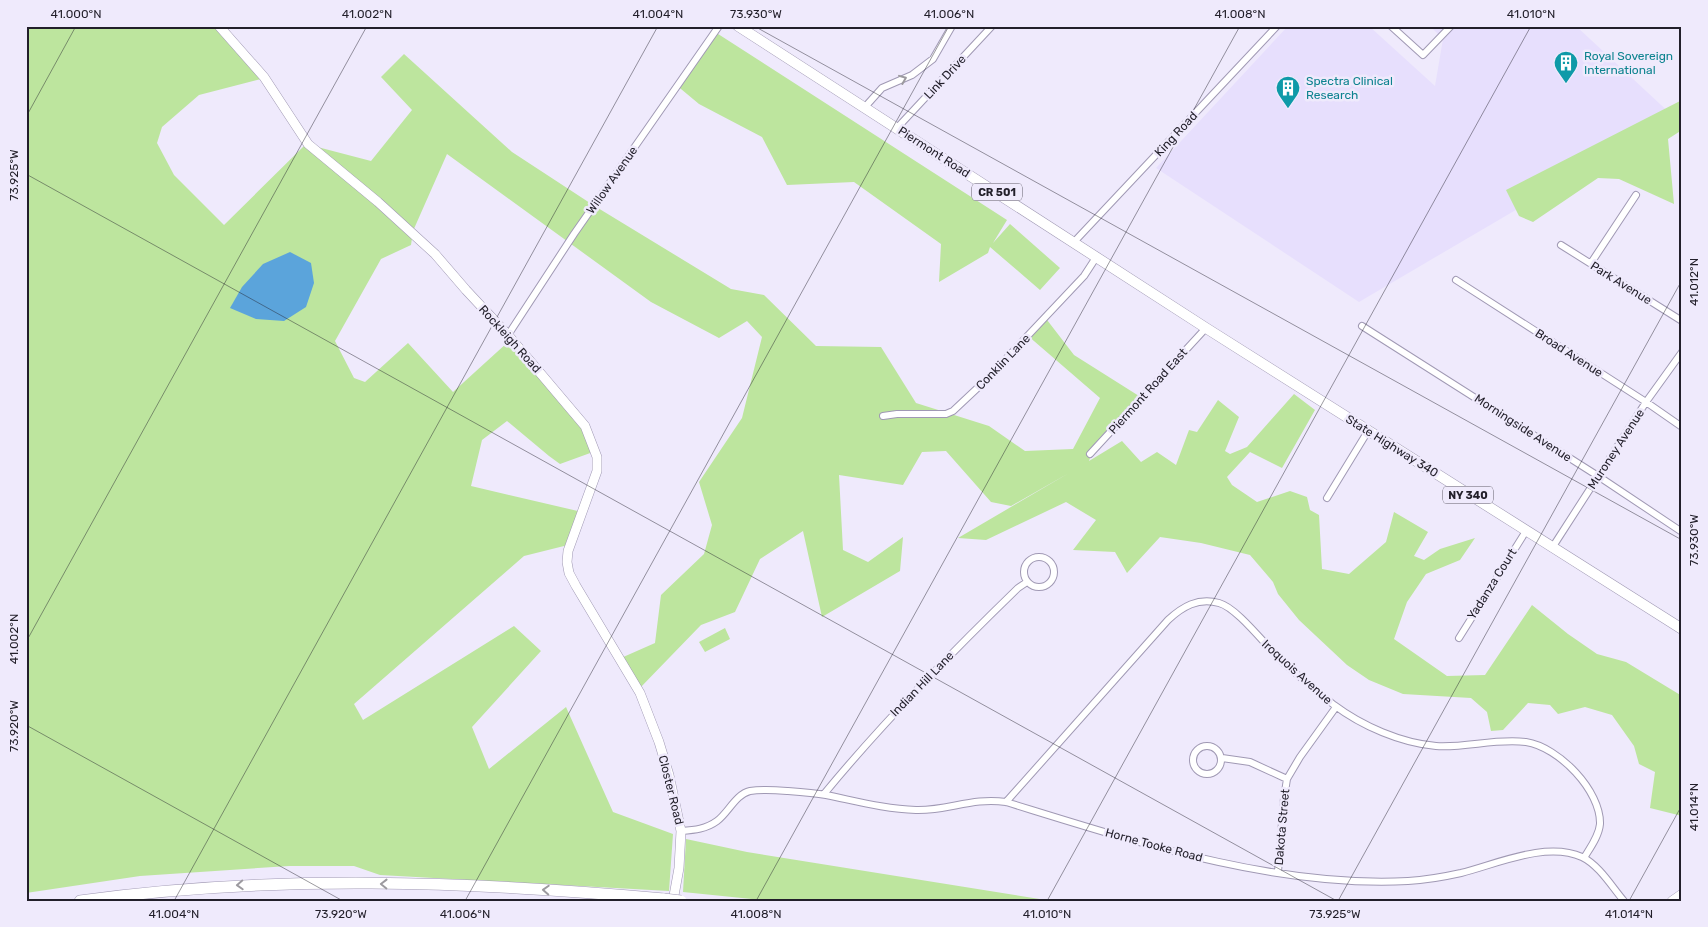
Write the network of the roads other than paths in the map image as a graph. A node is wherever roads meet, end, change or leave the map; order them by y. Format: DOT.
graph roads {
  1 [pos="219,26"];
  2 [pos="719,26"];
  3 [pos="738,26"];
  4 [pos="992,26"];
  5 [pos="1277,26"];
  6 [pos="1391,26"];
  7 [pos="1451,26"];
  8 [pos="950,27"];
  9 [pos="865,107"];
  10 [pos="897,128"];
  11 [pos="1636,195"];
  12 [pos="1074,242"];
  13 [pos="1561,245"];
  14 [pos="1097,256"];
  15 [pos="1591,263"];
  16 [pos="1456,280"];
  17 [pos="1682,321"];
  18 [pos="1362,326"];
  19 [pos="1206,328"];
  20 [pos="508,335"];
  21 [pos="1682,352"];
  22 [pos="1255,359"];
  23 [pos="1646,402"];
  24 [pos="883,416"];
  25 [pos="1682,427"];
  26 [pos="1368,431"];
  27 [pos="1090,454"];
  28 [pos="1598,476"];
  29 [pos="1327,498"];
  30 [pos="1526,531"];
  31 [pos="1682,532"];
  32 [pos="1552,548"];
  33 [pos="1027,582"];
  34 [pos="1682,630"];
  35 [pos="1459,638"];
  36 [pos="1336,707"];
  37 [pos="648,712"];
  38 [pos="1222,758"];
  39 [pos="1287,779"];
  40 [pos="824,794"];
  41 [pos="1006,802"];
  42 [pos="681,831"];
  43 [pos="1584,858"];
  44 [pos="1278,872"];
  45 [pos="1682,894"];
  46 [pos="669,900"];
  47 [pos="80,901"];
  48 [pos="681,901"];
  49 [pos="1624,901"];
  50 [pos="1672,901"];
  1 -- 20 [label="street, Rockleigh Road"];
  2 -- 20 [label="street, Willow Avenue"];
  3 -- 9 [label="main road, Piermont Road / CR 501"];
  4 -- 10 [label="street, Link Drive"];
  5 -- 12 [label="street, King Road"];
  6 -- 7 [label="street"];
  9 -- 8 [label="street, one-way"];
  9 -- 10 [label="main road, Piermont Road / CR 501"];
  10 -- 12 [label="main road, Piermont Road / CR 501"];
  11 -- 15 [label="street"];
  12 -- 14 [label="main road, Piermont Road / CR 501"];
  13 -- 15 [label="street, Park Avenue"];
  14 -- 19 [label="main road, Piermont Road / CR 501"];
  14 -- 24 [label="street, Conklin Lane"];
  15 -- 17 [label="street, Park Avenue"];
  16 -- 23 [label="street, Broad Avenue"];
  18 -- 28 [label="street, Morningside Avenue"];
  19 -- 22 [label="main road, Piermont Road / CR 501"];
  19 -- 27 [label="street, Piermont Road East"];
  20 -- 37 [label="street, Rockleigh Road"];
  21 -- 23 [label="street, Muroney Avenue"];
  22 -- 26 [label="main road, State Highway 340 / NY 340"];
  23 -- 25 [label="street, Broad Avenue"];
  23 -- 28 [label="street, Muroney Avenue"];
  26 -- 29 [label="street"];
  26 -- 30 [label="main road, State Highway 340 / NY 340"];
  28 -- 31 [label="street, Morningside Avenue"];
  28 -- 32 [label="street, Muroney Avenue"];
  30 -- 32 [label="main road, State Highway 340 / NY 340"];
  30 -- 35 [label="street, Yadanza Court"];
  32 -- 34 [label="main road, State Highway 340 / NY 340"];
  33 -- 33 [label="street"];
  33 -- 40 [label="street, Indian Hill Lane"];
  36 -- 39 [label="street, Dakota Street"];
  36 -- 41 [label="street, Iroquois Avenue"];
  36 -- 43 [label="street, Iroquois Avenue"];
  37 -- 42 [label="street, Closter Road"];
  38 -- 38 [label="street"];
  38 -- 39 [label="street"];
  39 -- 44 [label="street, Dakota Street"];
  40 -- 41 [label="street, Horne Tooke Road"];
  40 -- 42 [label="street, Horne Tooke Road"];
  41 -- 44 [label="street, Horne Tooke Road"];
  42 -- 46 [label="street, Closter Road"];
  43 -- 44 [label="street, Horne Tooke Road"];
  43 -- 49 [label="street, Horne Tooke Road"];
  45 -- 50 [label="street"];
  46 -- 47 [label="highway, one-way"];
  46 -- 48 [label="highway, bridge"];
}
